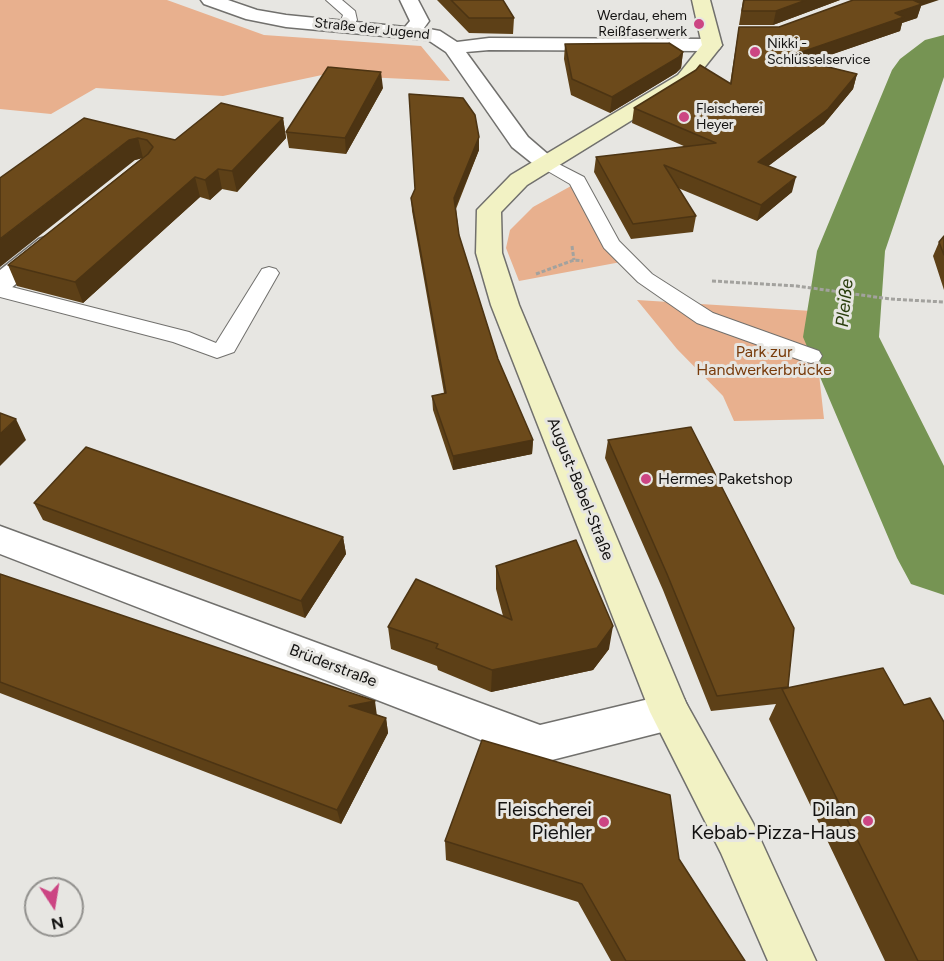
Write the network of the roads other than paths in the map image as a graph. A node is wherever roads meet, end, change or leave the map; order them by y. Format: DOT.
graph roads {
  1 [pos="210,0"];
  2 [pos="333,0"];
  3 [pos="409,0"];
  4 [pos="701,0"];
  5 [pos="346,26"];
  6 [pos="412,31"];
  7 [pos="731,33"];
  8 [pos="710,39"];
  9 [pos="453,48"];
  10 [pos="545,162"];
  11 [pos="63,232"];
  12 [pos="269,273"];
  13 [pos="0,283"];
  14 [pos="0,290"];
  15 [pos="811,356"];
  16 [pos="0,540"];
  17 [pos="670,712"];
  18 [pos="792,961"];
  1 -- 5 [label="street, Straße der Jugend"];
  2 -- 5 [label="lane"];
  3 -- 6 [label="street"];
  4 -- 8 [label="street"];
  5 -- 6 [label="street, Straße der Jugend"];
  6 -- 9 [label="street, Straße der Jugend"];
  7 -- 8 [label="street"];
  8 -- 9 [label="street"];
  8 -- 10 [label="street, August-Bebel-Straße"];
  9 -- 10 [label="street"];
  10 -- 15 [label="lane"];
  10 -- 17 [label="street, August-Bebel-Straße"];
  11 -- 13 [label="street"];
  12 -- 14 [label="lane"];
  16 -- 17 [label="street, Brüderstraße"];
  17 -- 18 [label="street, August-Bebel-Straße"];
}
